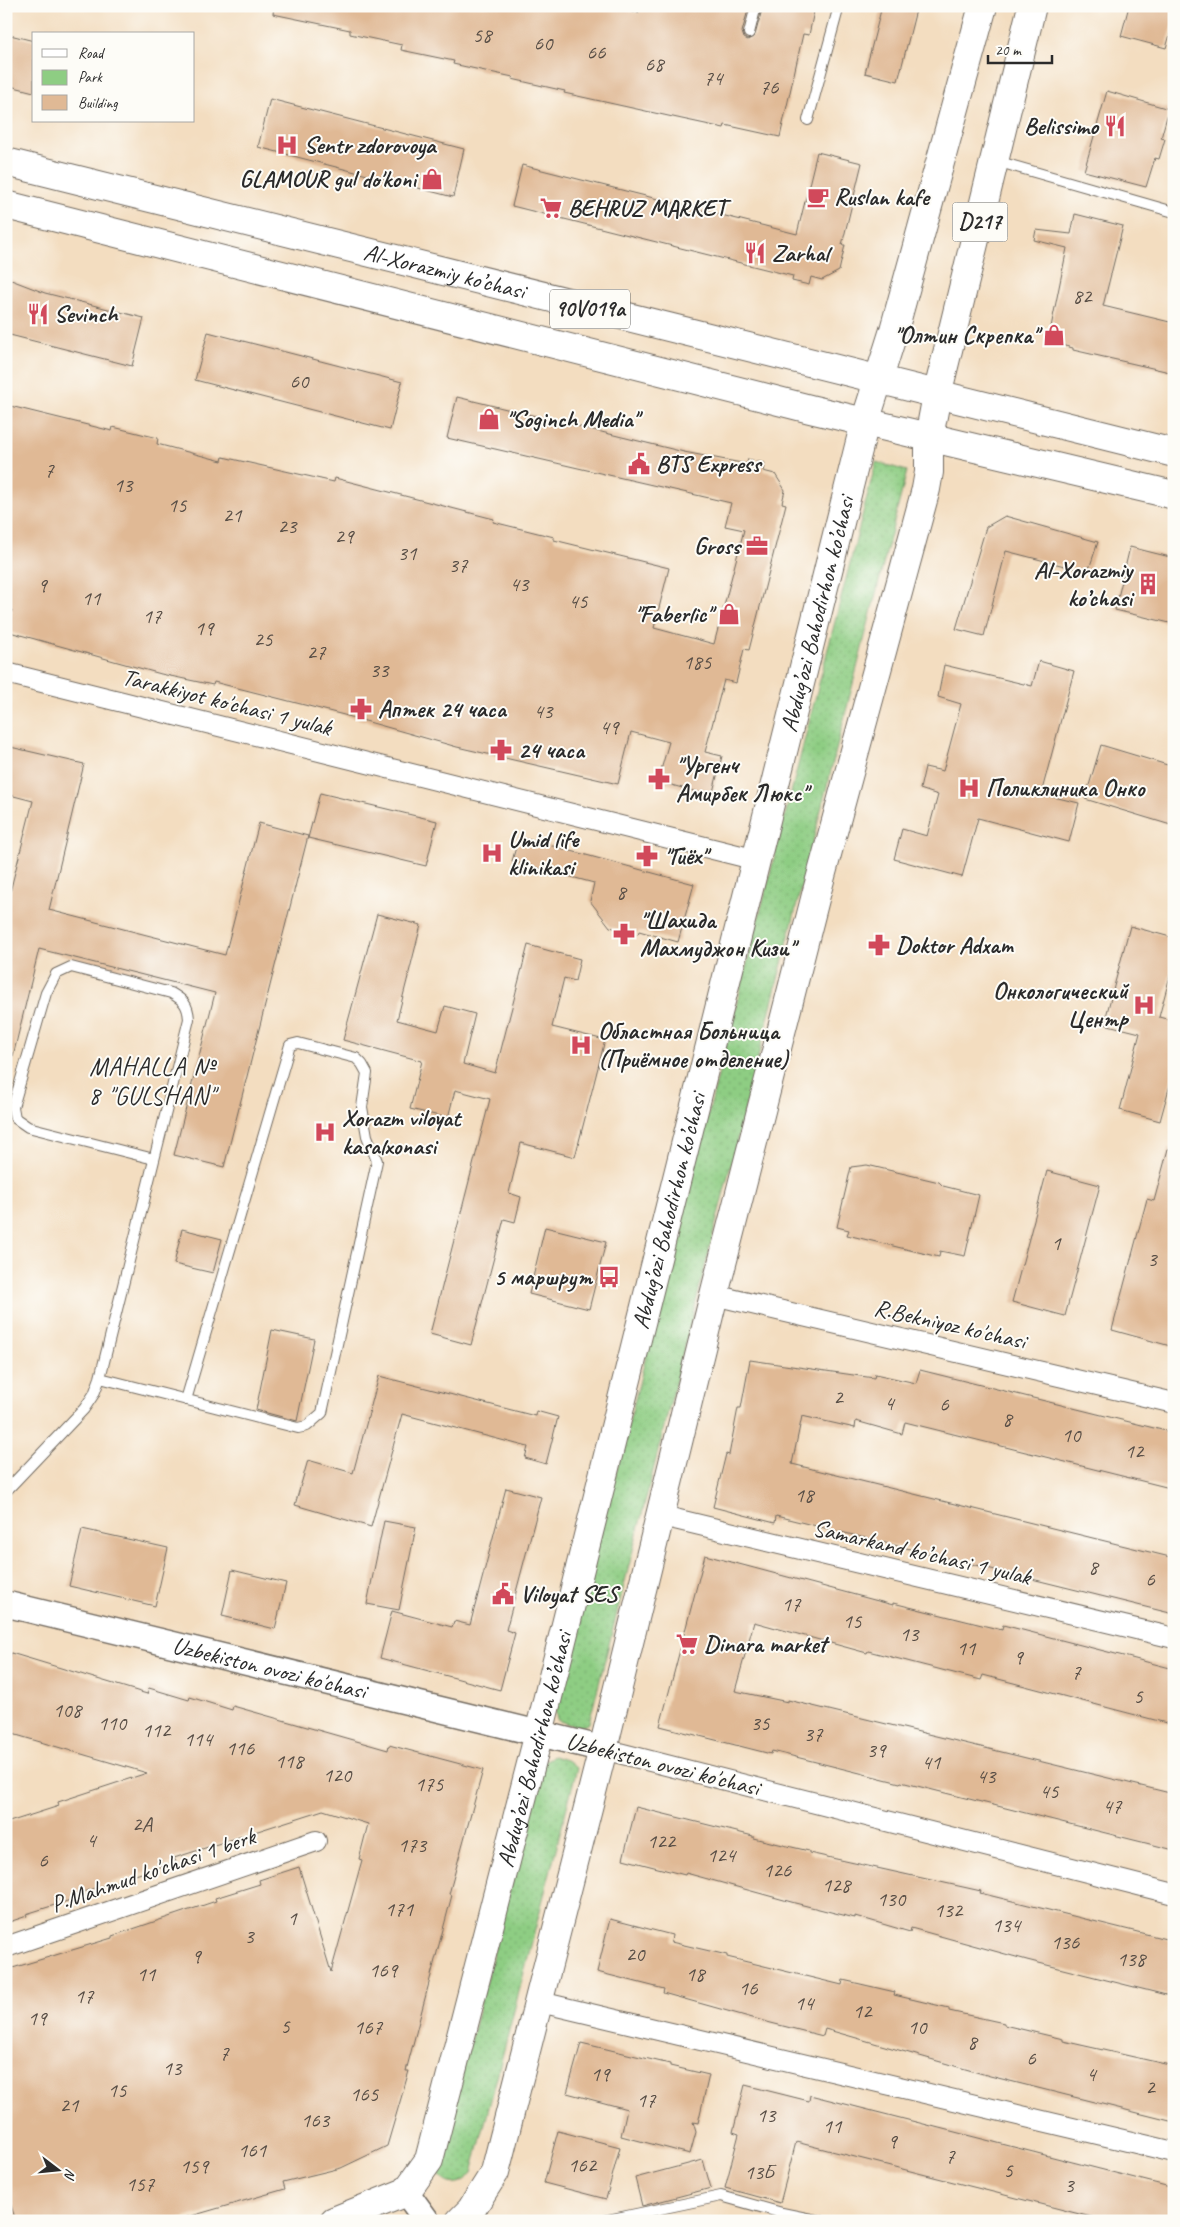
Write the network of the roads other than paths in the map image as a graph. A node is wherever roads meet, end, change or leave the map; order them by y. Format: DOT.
graph roads {
  1 [pos="756,6"];
  2 [pos="839,6"];
  3 [pos="983,6"];
  4 [pos="1032,6"];
  5 [pos="750,33"];
  6 [pos="808,120"];
  7 [pos="995,161"];
  8 [pos="6,162"];
  9 [pos="6,205"];
  10 [pos="1174,212"];
  11 [pos="879,380"];
  12 [pos="937,395"];
  13 [pos="865,422"];
  14 [pos="928,437"];
  15 [pos="1174,453"];
  16 [pos="1174,495"];
  17 [pos="6,672"];
  18 [pos="757,860"];
  19 [pos="154,1159"];
  20 [pos="714,1294"];
  21 [pos="100,1378"];
  22 [pos="186,1400"];
  23 [pos="1174,1403"];
  24 [pos="6,1491"];
  25 [pos="658,1515"];
  26 [pos="6,1604"];
  27 [pos="1174,1638"];
  28 [pos="539,1733"];
  29 [pos="603,1749"];
  30 [pos="316,1841"];
  31 [pos="1174,1894"];
  32 [pos="6,1947"];
  33 [pos="540,2002"];
  34 [pos="1174,2152"];
  35 [pos="406,2192"];
  36 [pos="334,2221"];
  37 [pos="428,2221"];
  38 [pos="460,2221"];
  39 [pos="603,2221"];
  40 [pos="821,2221"];
  1 -- 5 [label="lane"];
  2 -- 6 [label="lane"];
  3 -- 11 [label="main road, Abdug’ozi Bahodirhon ko’chasi / D217"];
  4 -- 7 [label="main road, D217"];
  7 -- 10 [label="lane"];
  7 -- 12 [label="main road, D217"];
  8 -- 11 [label="main road, Al-Xorazmiy ko’chasi / 90V019a"];
  9 -- 13 [label="main road, Al-Xorazmiy ko’chasi / 90V019a"];
  11 -- 12 [label="main road, Al-Xorazmiy ko’chasi / 90V019a"];
  11 -- 13 [label="main road, Abdug’ozi Bahodirhon ko’chasi / D217"];
  12 -- 14 [label="main road, D217"];
  12 -- 15 [label="main road, Al-Xorazmiy ko’chasi / 90V019a"];
  13 -- 14 [label="main road, Al-Xorazmiy ko’chasi / 90V019a"];
  13 -- 18 [label="main road, Abdug’ozi Bahodirhon ko’chasi"];
  14 -- 16 [label="main road, Al-Xorazmiy ko’chasi / 90V019a"];
  14 -- 20 [label="main road"];
  17 -- 18 [label="street, Tarakkiyot ko'chasi 1 yulak"];
  18 -- 28 [label="main road, Abdug’ozi Bahodirhon ko’chasi"];
  19 -- 19 [label="lane"];
  19 -- 21 [label="lane"];
  20 -- 23 [label="street, R.Bekniyoz ko'chasi"];
  20 -- 25 [label="main road"];
  21 -- 22 [label="lane"];
  21 -- 24 [label="lane"];
  22 -- 22 [label="lane"];
  25 -- 27 [label="street, Samarkand ko’chasi 1 yulak"];
  25 -- 29 [label="main road"];
  26 -- 28 [label="street, Uzbekiston ovozi ko'chasi"];
  28 -- 29 [label="street, Uzbekiston ovozi ko'chasi"];
  28 -- 35 [label="main road, Abdug’ozi Bahodirhon ko’chasi"];
  29 -- 31 [label="street, Uzbekiston ovozi ko'chasi"];
  29 -- 33 [label="main road"];
  30 -- 32 [label="street, P.Mahmud ko'chasi 1 berk"];
  33 -- 34 [label="street"];
  33 -- 38 [label="main road"];
  35 -- 36 [label="main road"];
  35 -- 37 [label="street"];
  39 -- 40 [label="lane"];
}
